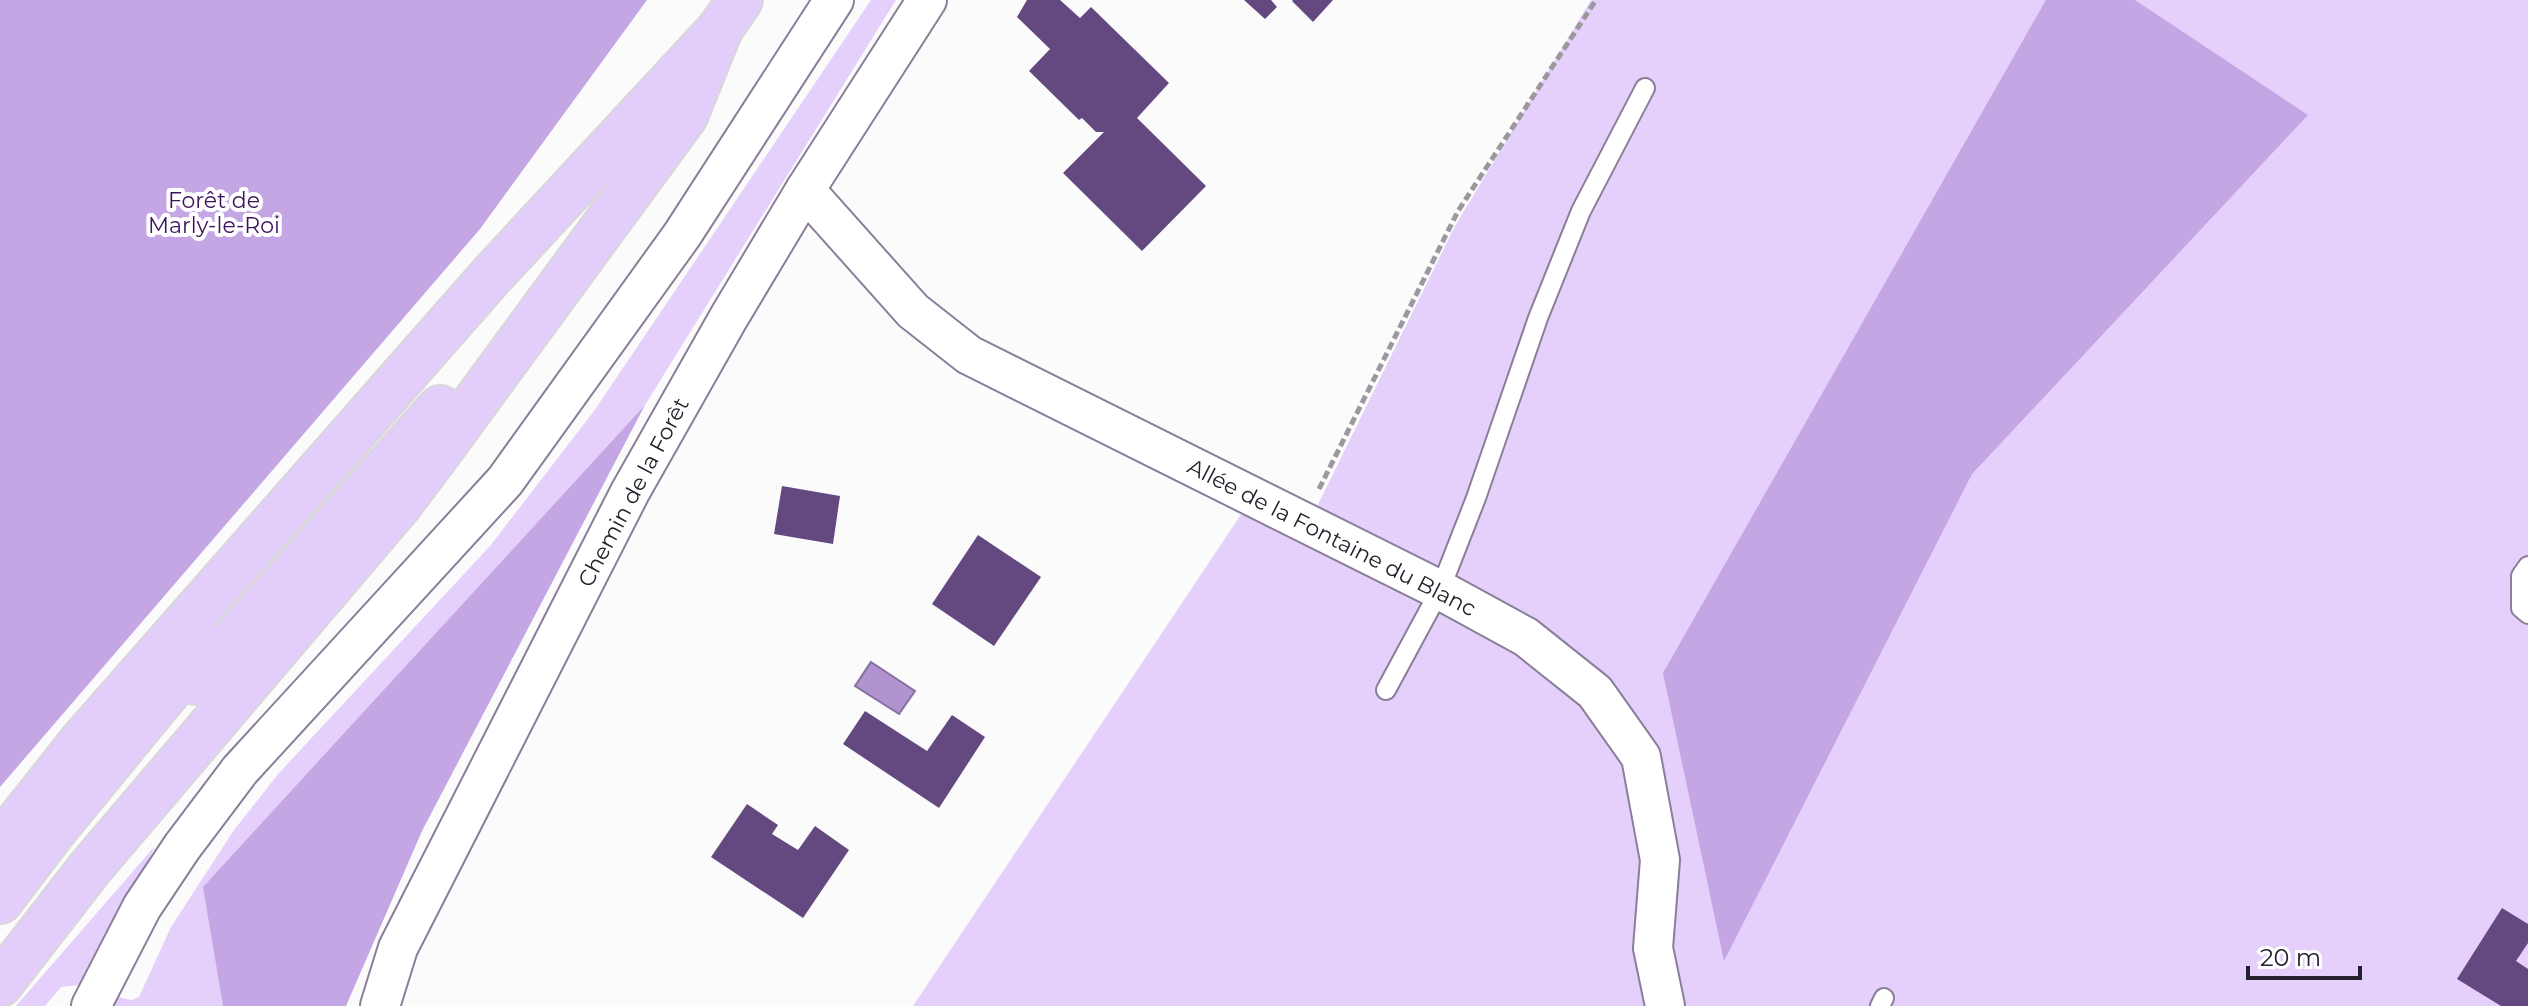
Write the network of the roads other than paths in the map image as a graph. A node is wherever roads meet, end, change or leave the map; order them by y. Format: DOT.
graph roads {
  1 [pos="834,0"];
  2 [pos="927,0"];
  3 [pos="730,15"];
  4 [pos="1645,88"];
  5 [pos="595,167"];
  6 [pos="805,190"];
  7 [pos="524,332"];
  8 [pos="2528,566"];
  9 [pos="1440,590"];
  10 [pos="2528,614"];
  11 [pos="1386,690"];
  12 [pos="150,710"];
  13 [pos="84,739"];
  14 [pos="0,845"];
  15 [pos="0,901"];
  16 [pos="0,928"];
  17 [pos="0,984"];
  18 [pos="91,1006"];
  19 [pos="380,1006"];
  20 [pos="1665,1006"];
  1 -- 18 [label="street"];
  2 -- 6 [label="street, Chemin de la Forêt"];
  3 -- 5 [label="main road"];
  3 -- 7 [label="main road"];
  4 -- 9 [label="lane"];
  5 -- 12 [label="main road"];
  5 -- 13 [label="main road"];
  6 -- 9 [label="street, Allée de la Fontaine du Blanc"];
  6 -- 19 [label="street, Chemin de la Forêt"];
  7 -- 16 [label="main road"];
  7 -- 17 [label="main road"];
  8 -- 10 [label="lane"];
  9 -- 11 [label="lane"];
  9 -- 20 [label="street, Allée de la Fontaine du Blanc"];
  12 -- 13 [label="lane"];
  12 -- 15 [label="main road"];
  13 -- 14 [label="main road"];
}
